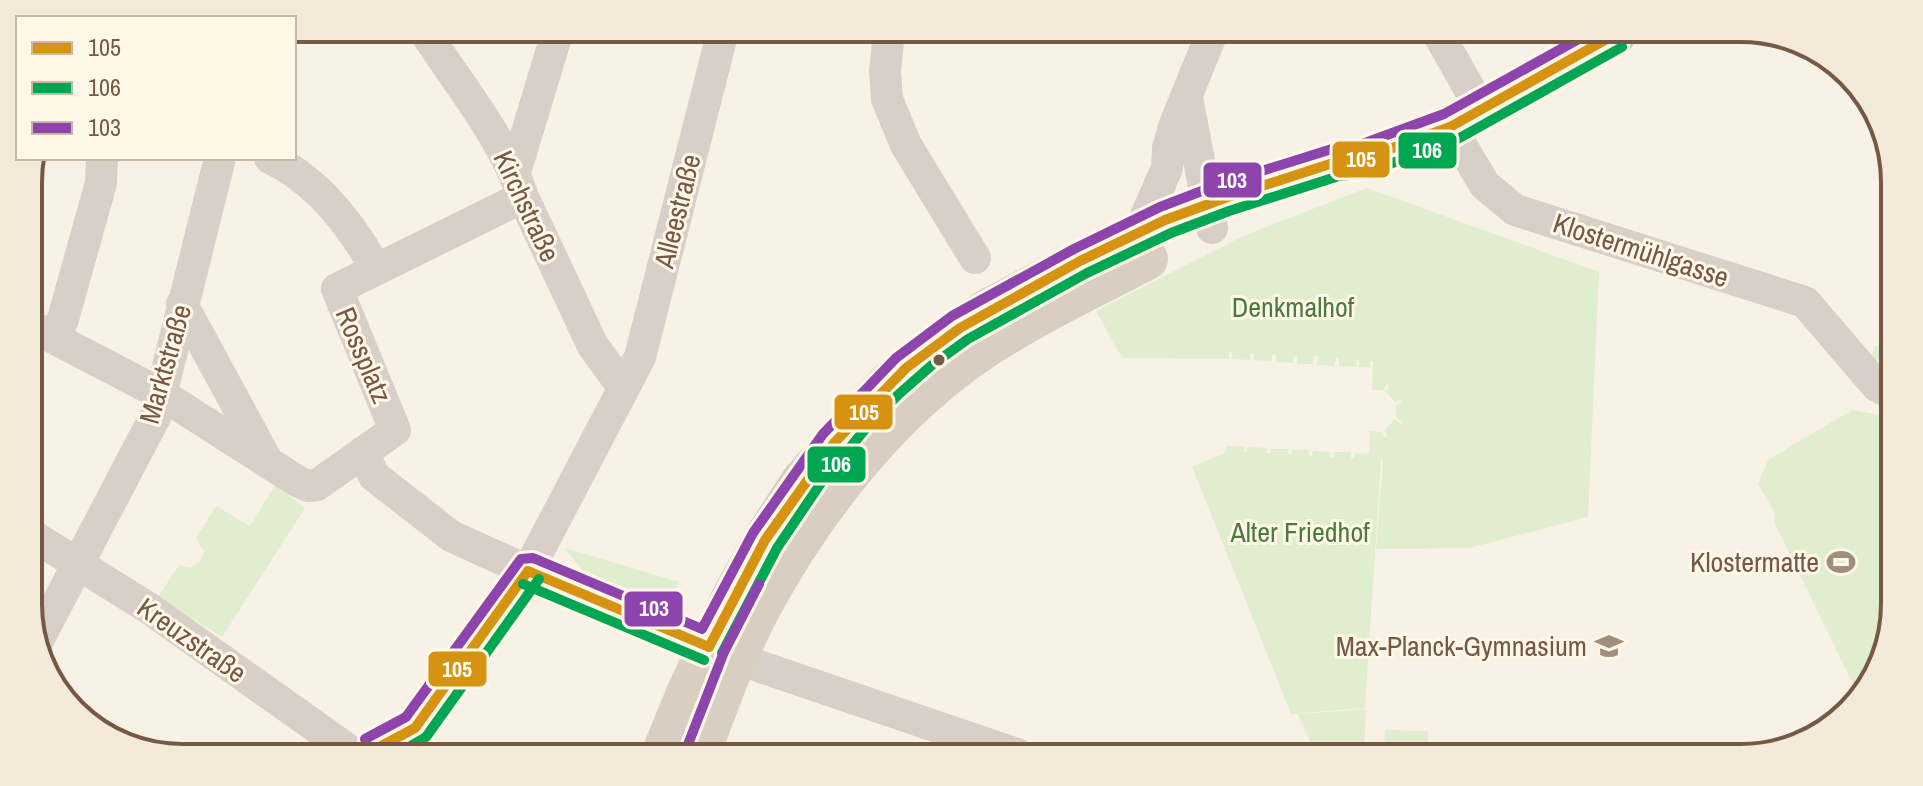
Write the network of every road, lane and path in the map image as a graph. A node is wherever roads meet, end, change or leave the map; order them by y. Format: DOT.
graph roads {
  1 [pos="431,42"];
  2 [pos="443,42"];
  3 [pos="555,42"];
  4 [pos="720,42"];
  5 [pos="888,42"];
  6 [pos="1209,42"];
  7 [pos="1441,42"];
  8 [pos="1603,42"];
  9 [pos="445,63"];
  10 [pos="1187,98"];
  11 [pos="1466,119"];
  12 [pos="102,160"];
  13 [pos="219,160"];
  14 [pos="274,160"];
  15 [pos="1167,168"];
  16 [pos="519,184"];
  17 [pos="1203,214"];
  18 [pos="1139,232"];
  19 [pos="975,258"];
  20 [pos="376,269"];
  21 [pos="182,304"];
  22 [pos="42,330"];
  23 [pos="42,332"];
  24 [pos="156,356"];
  25 [pos="107,366"];
  26 [pos="623,387"];
  27 [pos="1881,388"];
  28 [pos="161,394"];
  29 [pos="363,452"];
  30 [pos="268,463"];
  31 [pos="42,541"];
  32 [pos="79,563"];
  33 [pos="528,571"];
  34 [pos="44,628"];
  35 [pos="723,652"];
  36 [pos="340,744"];
  37 [pos="385,744"];
  38 [pos="668,744"];
  39 [pos="702,744"];
  40 [pos="988,744"];
  1 -- 9 [label="street, Kirchstraße"];
  2 -- 9 [label="street"];
  3 -- 16 [label="street"];
  4 -- 26 [label="street, Alleestraße"];
  5 -- 19 [label="street"];
  6 -- 10 [label="street"];
  7 -- 11 [label="street, Klostermühlgasse"];
  8 -- 11 [label="main road"];
  9 -- 16 [label="street, Kirchstraße"];
  10 -- 15 [label="street"];
  10 -- 17 [label="street"];
  11 -- 17 [label="main road"];
  11 -- 27 [label="street, Klostermühlgasse"];
  12 -- 22 [label="street"];
  13 -- 21 [label="street, Marktstraße"];
  14 -- 20 [label="street"];
  15 -- 17 [label="street"];
  15 -- 18 [label="street"];
  16 -- 20 [label="street, Rossplatz"];
  16 -- 26 [label="street, Kirchstraße"];
  17 -- 18 [label="main road"];
  17 -- 35 [label="main road"];
  18 -- 35 [label="main road"];
  20 -- 29 [label="street, Rossplatz"];
  21 -- 24 [label="street, Marktstraße"];
  21 -- 30 [label="street"];
  23 -- 25 [label="street"];
  24 -- 25 [label="street"];
  24 -- 28 [label="street, Marktstraße"];
  25 -- 28 [label="street"];
  26 -- 33 [label="street, Alleestraße"];
  28 -- 30 [label="street"];
  28 -- 32 [label="street, Marktstraße"];
  29 -- 30 [label="street"];
  29 -- 33 [label="street"];
  31 -- 32 [label="street, Kreuzstraße"];
  32 -- 34 [label="street, Marktstraße"];
  32 -- 36 [label="street, Kreuzstraße"];
  33 -- 35 [label="street"];
  33 -- 37 [label="street, Alleestraße"];
  35 -- 38 [label="main road"];
  35 -- 39 [label="main road"];
  35 -- 40 [label="street"];
}
